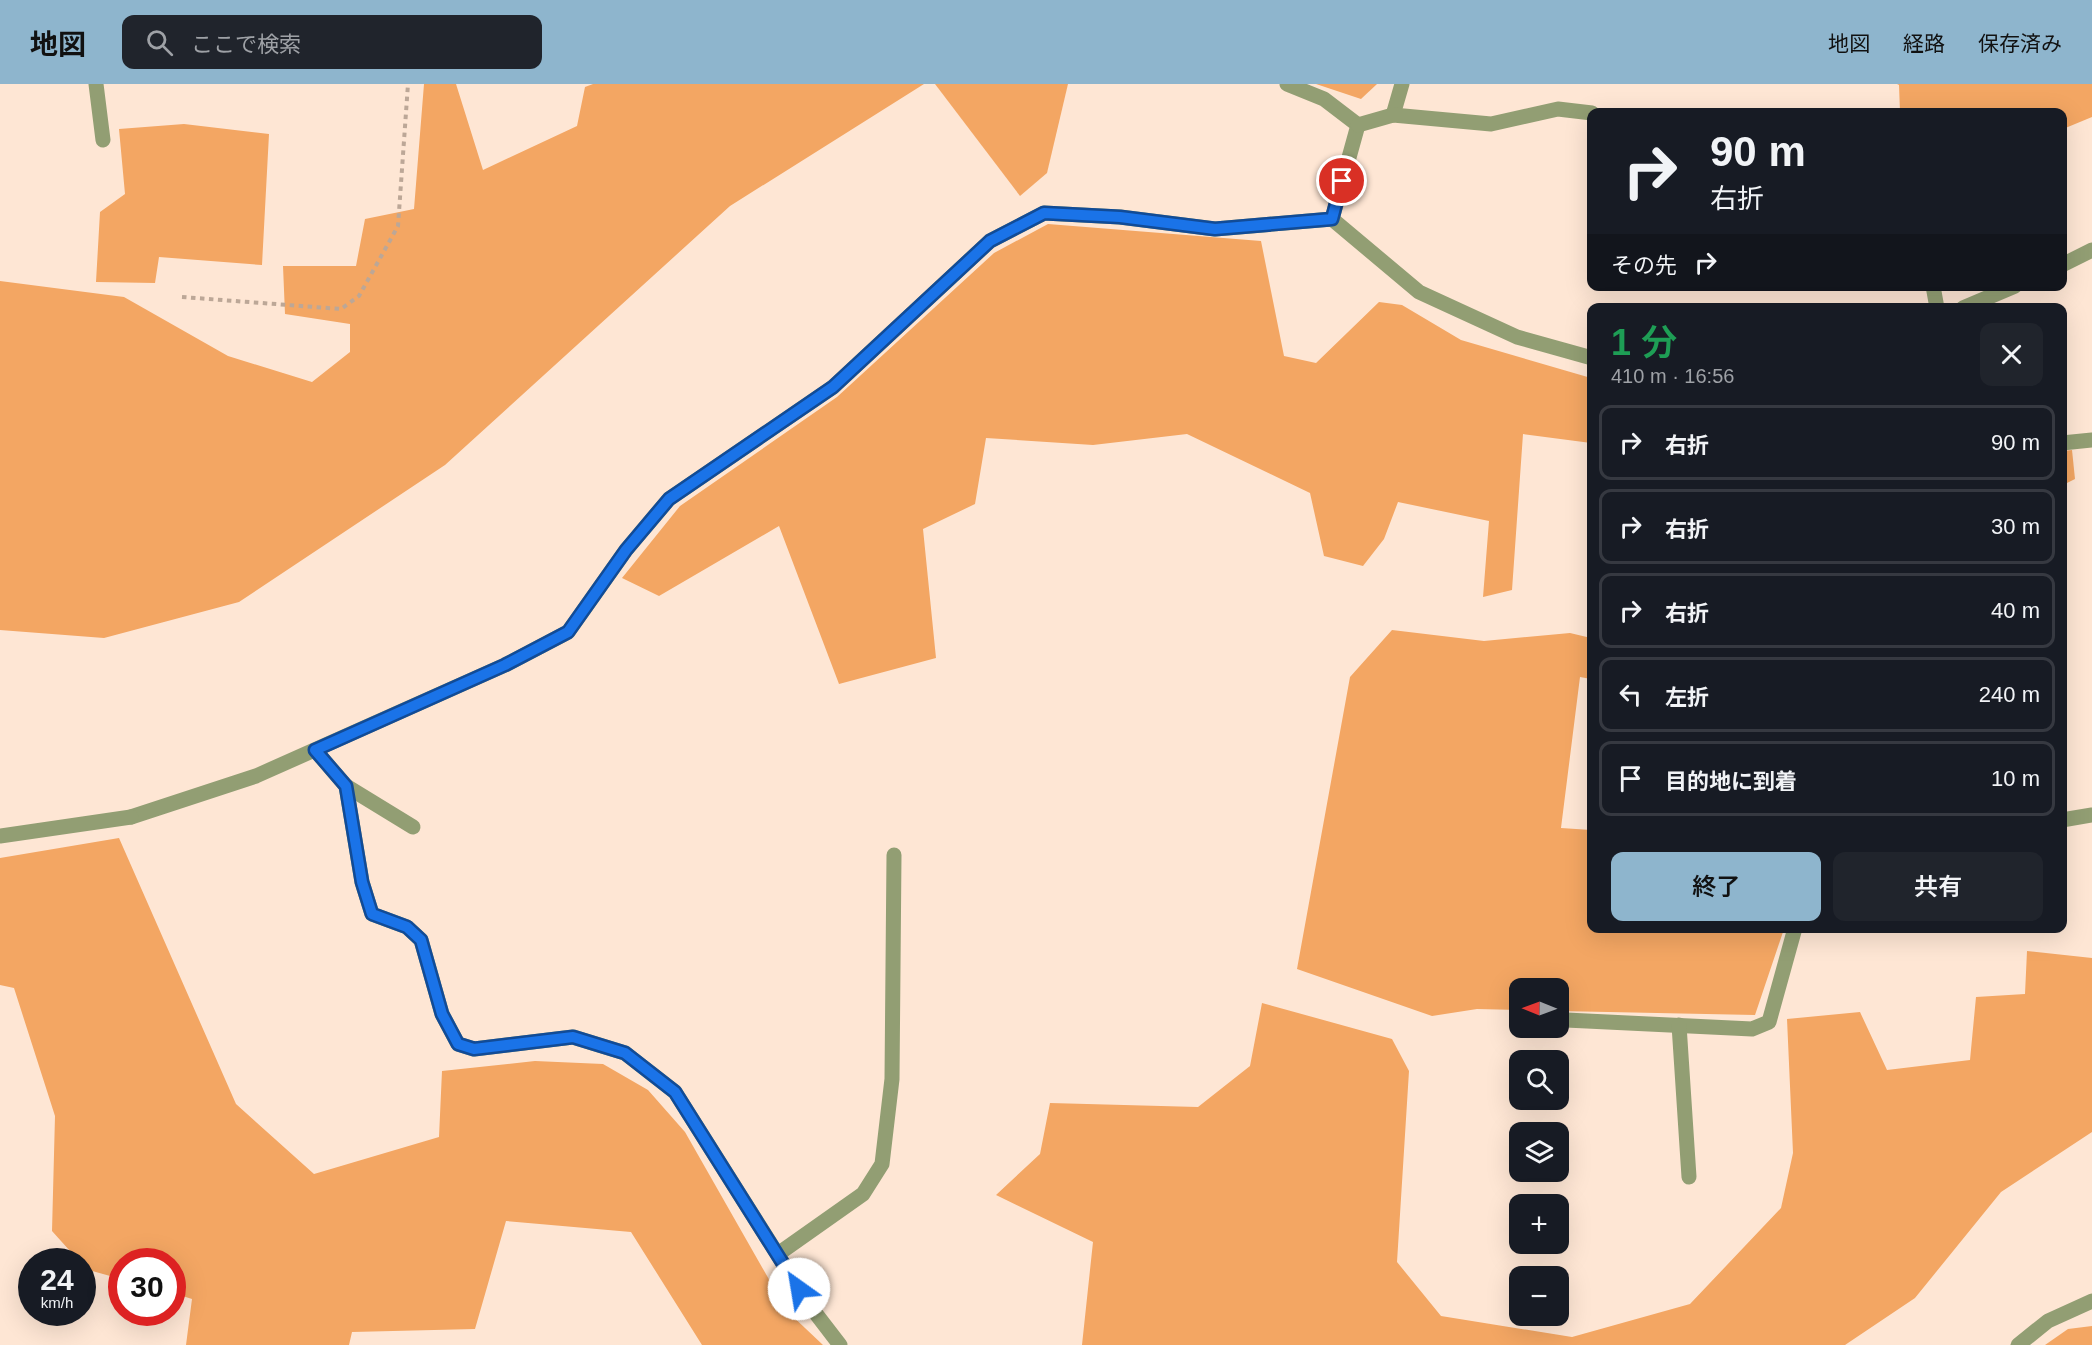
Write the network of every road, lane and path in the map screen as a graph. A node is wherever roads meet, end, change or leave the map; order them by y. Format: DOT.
graph roads {
  1 [pos="96,84"];
  2 [pos="408,84"];
  3 [pos="1287,84"];
  4 [pos="1402,84"];
  5 [pos="1587,112"];
  6 [pos="1393,115"];
  7 [pos="1358,125"];
  8 [pos="103,140"];
  9 [pos="1332,219"];
  10 [pos="2092,250"];
  11 [pos="2067,262"];
  12 [pos="2003,291"];
  13 [pos="182,297"];
  14 [pos="1975,303"];
  15 [pos="1587,357"];
  16 [pos="2092,440"];
  17 [pos="2067,442"];
  18 [pos="315,750"];
  19 [pos="346,786"];
  20 [pos="2092,815"];
  21 [pos="2067,819"];
  22 [pos="413,827"];
  23 [pos="0,836"];
  24 [pos="894,855"];
  25 [pos="1794,933"];
  26 [pos="1569,1020"];
  27 [pos="1679,1025"];
  28 [pos="1689,1177"];
  29 [pos="777,1254"];
  30 [pos="2092,1301"];
  31 [pos="840,1345"];
  32 [pos="2018,1345"];
  1 -- 8 [label="street"];
  2 -- 13 [label="path"];
  3 -- 7 [label="street"];
  4 -- 6 [label="street"];
  5 -- 6 [label="street"];
  6 -- 7 [label="street"];
  7 -- 9 [label="street"];
  9 -- 15 [label="street"];
  9 -- 18 [label="street"];
  10 -- 11 [label="street"];
  12 -- 14 [label="street"];
  16 -- 17 [label="street"];
  18 -- 19 [label="street"];
  18 -- 23 [label="street"];
  19 -- 22 [label="street"];
  19 -- 29 [label="street"];
  20 -- 21 [label="street"];
  24 -- 29 [label="street"];
  25 -- 27 [label="street"];
  26 -- 27 [label="street"];
  27 -- 28 [label="street"];
  29 -- 31 [label="street"];
  30 -- 32 [label="street"];
}
